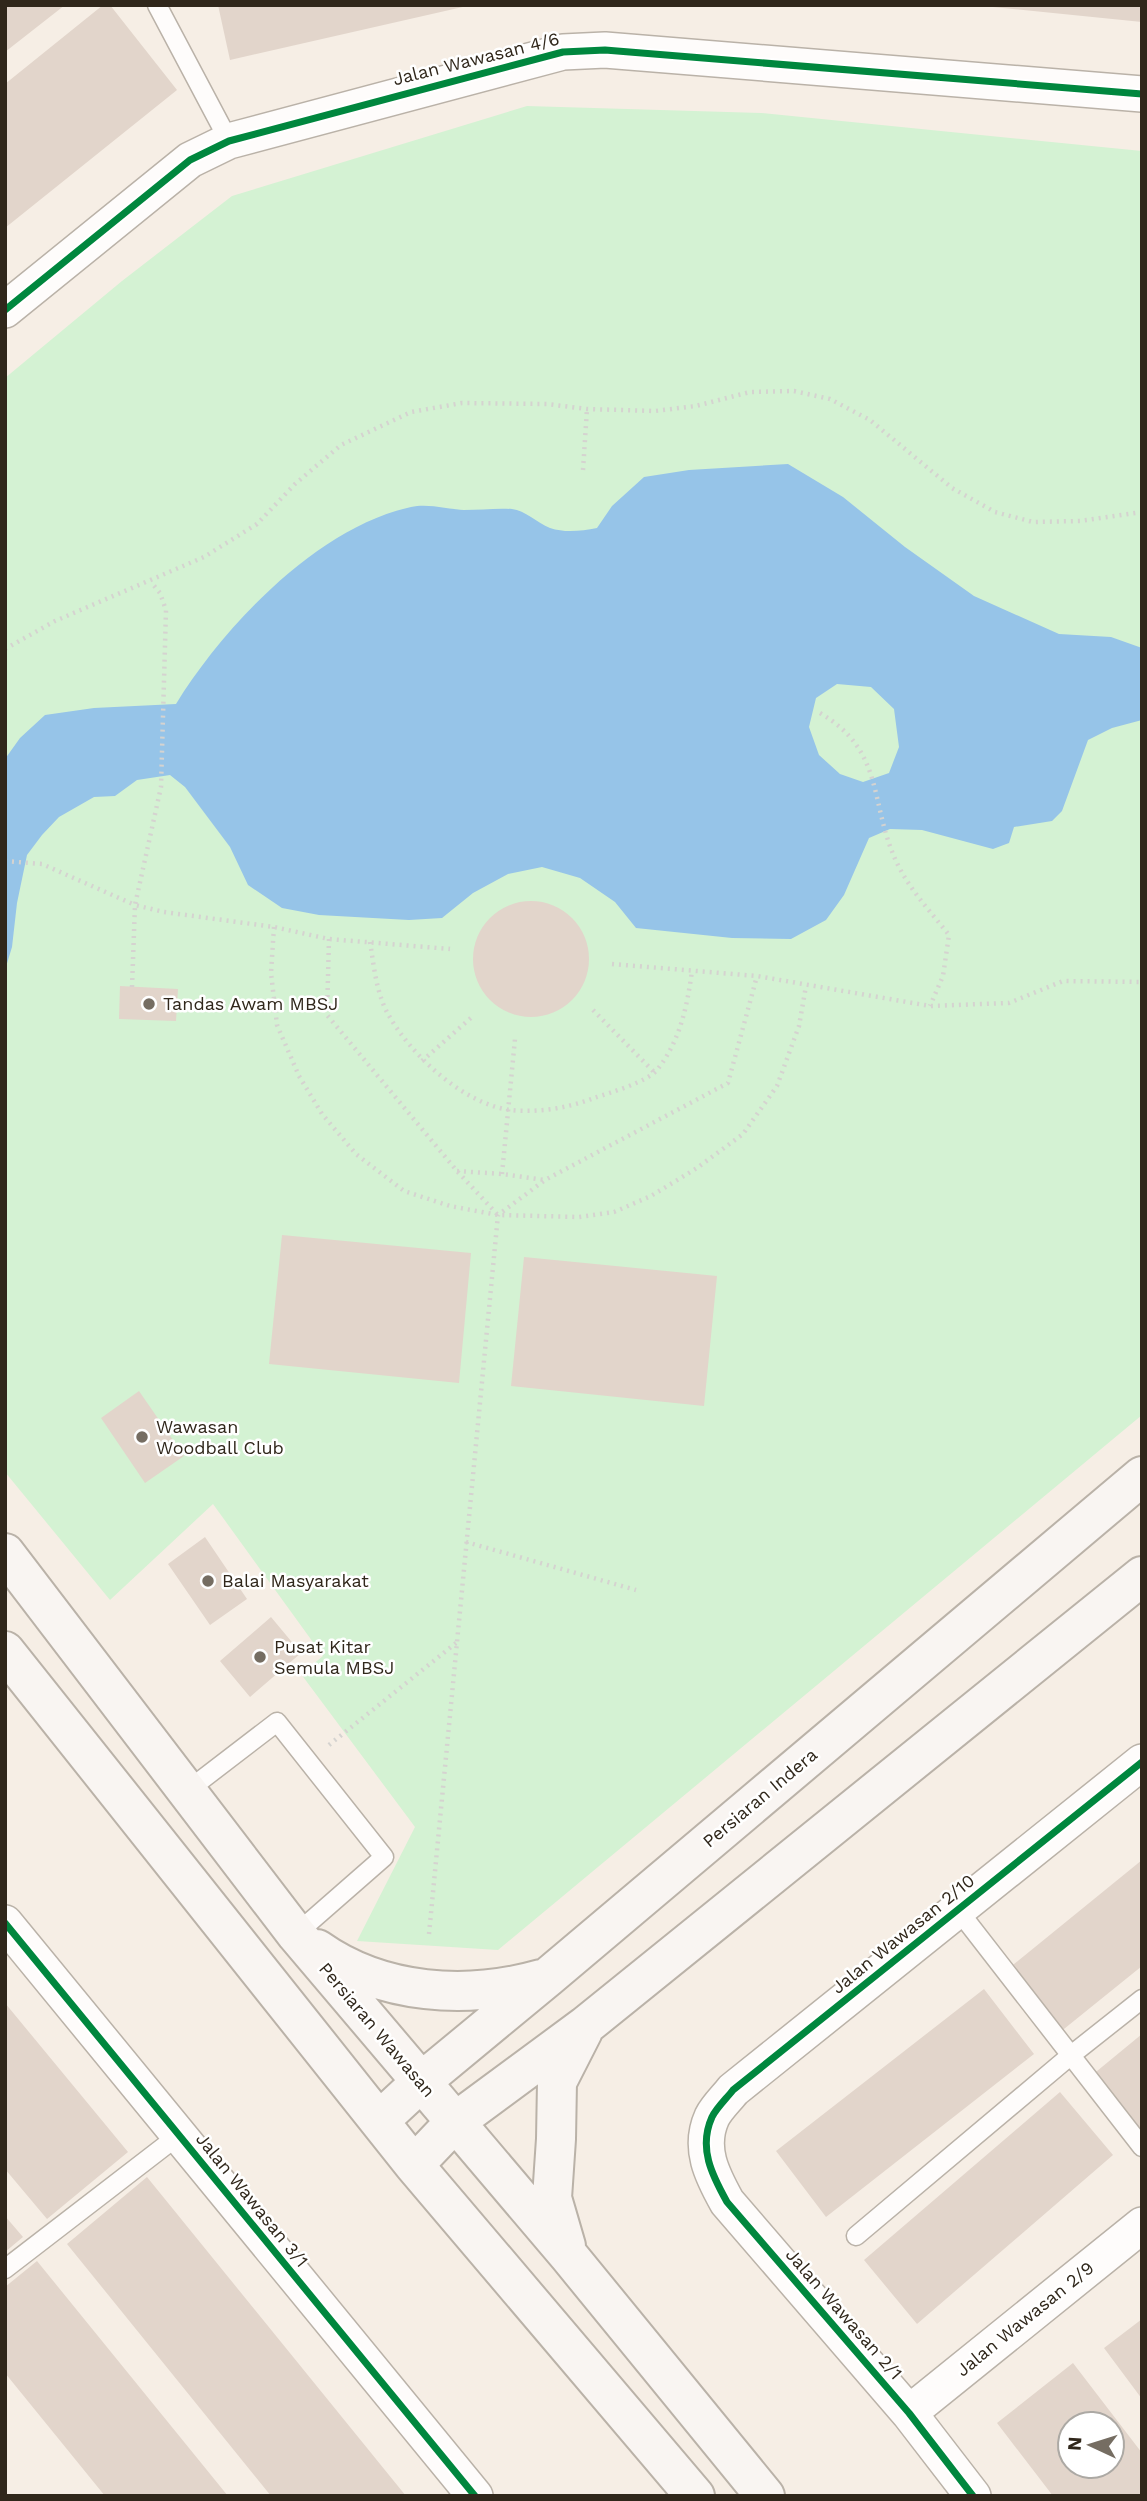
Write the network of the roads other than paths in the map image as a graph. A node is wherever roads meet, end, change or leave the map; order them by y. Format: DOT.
graph roads {
  1 [pos="157,5"];
  2 [pos="1142,94"];
  3 [pos="229,141"];
  4 [pos="5,310"];
  5 [pos="1142,1476"];
  6 [pos="5,1553"];
  7 [pos="1142,1576"];
  8 [pos="5,1650"];
  9 [pos="1142,1762"];
  10 [pos="187,1791"];
  11 [pos="958,1910"];
  12 [pos="5,1923"];
  13 [pos="296,1934"];
  14 [pos="548,1977"];
  15 [pos="1142,1999"];
  16 [pos="585,2026"];
  17 [pos="1070,2056"];
  18 [pos="421,2081"];
  19 [pos="379,2121"];
  20 [pos="455,2122"];
  21 [pos="179,2135"];
  22 [pos="706,2145"];
  23 [pos="1142,2147"];
  24 [pos="414,2165"];
  25 [pos="1142,2225"];
  26 [pos="856,2236"];
  27 [pos="569,2256"];
  28 [pos="5,2269"];
  29 [pos="909,2413"];
  30 [pos="475,2496"];
  31 [pos="695,2496"];
  32 [pos="765,2496"];
  33 [pos="973,2496"];
  1 -- 3 [label="lane"];
  2 -- 3 [label="street, Jalan Wawasan 4/6"];
  3 -- 4 [label="street, Jalan Wawasan 4/6"];
  5 -- 14 [label="main road, Persiaran Indera"];
  6 -- 10 [label="main road, Persiaran Wawasan"];
  7 -- 16 [label="main road"];
  8 -- 19 [label="main road"];
  9 -- 11 [label="street, Jalan Wawasan 2/10"];
  10 -- 13 [label="main road, Persiaran Wawasan"];
  10 -- 13 [label="lane"];
  11 -- 17 [label="lane"];
  11 -- 22 [label="street, Jalan Wawasan 2/10"];
  12 -- 21 [label="street, Jalan Wawasan 3/1"];
  13 -- 14 [label="main road"];
  13 -- 18 [label="main road, Persiaran Wawasan"];
  14 -- 18 [label="main road, Persiaran Indera"];
  15 -- 17 [label="lane"];
  16 -- 20 [label="main road"];
  16 -- 27 [label="main road"];
  17 -- 23 [label="lane"];
  17 -- 26 [label="lane"];
  18 -- 19 [label="main road, Persiaran Indera"];
  18 -- 20 [label="main road, Persiaran Wawasan"];
  19 -- 24 [label="main road"];
  20 -- 24 [label="main road"];
  20 -- 27 [label="main road, Persiaran Wawasan"];
  21 -- 28 [label="lane"];
  21 -- 30 [label="street, Jalan Wawasan 3/1"];
  22 -- 29 [label="street, Jalan Wawasan 2/1"];
  24 -- 31 [label="main road"];
  25 -- 29 [label="street, Jalan Wawasan 2/9"];
  27 -- 32 [label="main road, Persiaran Wawasan"];
  29 -- 33 [label="street, Jalan Wawasan 2/1"];
}
